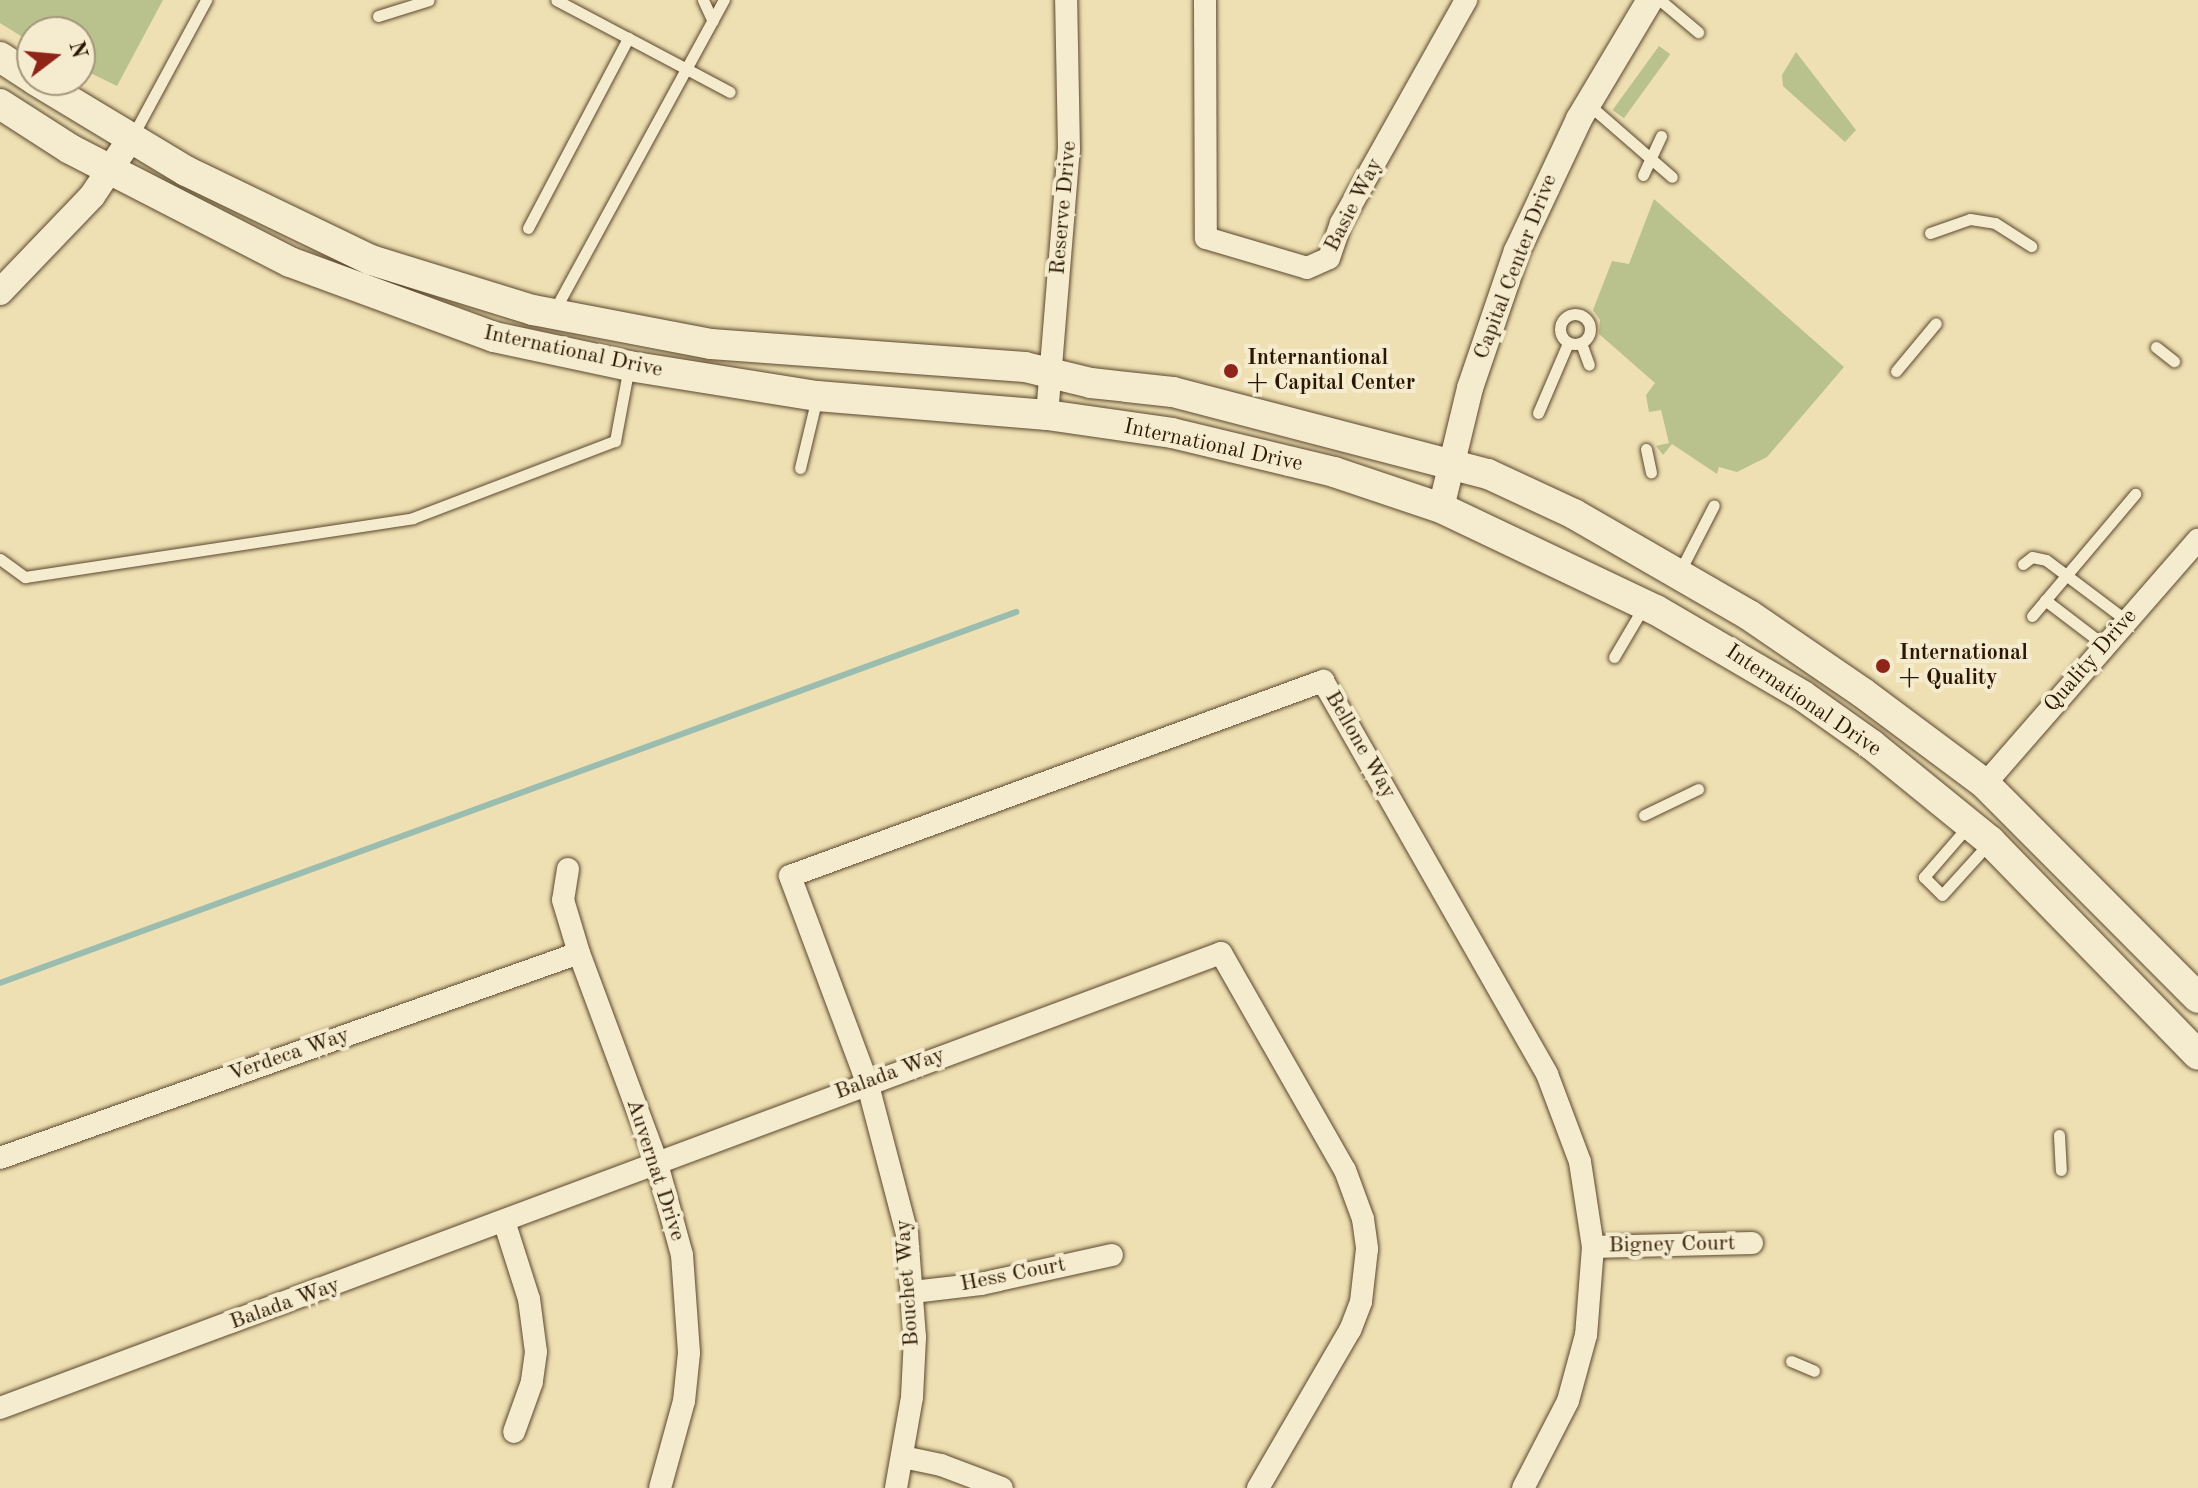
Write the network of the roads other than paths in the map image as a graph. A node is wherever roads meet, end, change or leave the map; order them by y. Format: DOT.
graph roads {
  1 [pos="206,0"];
  2 [pos="429,0"];
  3 [pos="556,0"];
  4 [pos="703,0"];
  5 [pos="724,0"];
  6 [pos="1066,0"];
  7 [pos="1205,0"];
  8 [pos="1466,0"];
  9 [pos="1650,0"];
  10 [pos="1660,0"];
  11 [pos="378,16"];
  12 [pos="713,21"];
  13 [pos="1698,32"];
  14 [pos="628,38"];
  15 [pos="685,68"];
  16 [pos="730,92"];
  17 [pos="61,96"];
  18 [pos="0,104"];
  19 [pos="1587,104"];
  20 [pos="1661,136"];
  21 [pos="131,138"];
  22 [pos="1650,158"];
  23 [pos="110,168"];
  24 [pos="1643,175"];
  25 [pos="1672,177"];
  26 [pos="528,228"];
  27 [pos="1930,233"];
  28 [pos="2031,246"];
  29 [pos="0,292"];
  30 [pos="552,314"];
  31 [pos="1936,323"];
  32 [pos="2156,347"];
  33 [pos="2174,361"];
  34 [pos="1589,365"];
  35 [pos="629,366"];
  36 [pos="1896,371"];
  37 [pos="1050,374"];
  38 [pos="817,396"];
  39 [pos="1538,413"];
  40 [pos="1047,415"];
  41 [pos="1646,449"];
  42 [pos="800,468"];
  43 [pos="1450,468"];
  44 [pos="1651,472"];
  45 [pos="2135,494"];
  46 [pos="1714,505"];
  47 [pos="1441,508"];
  48 [pos="2198,540"];
  49 [pos="0,559"];
  50 [pos="2023,564"];
  51 [pos="1678,574"];
  52 [pos="2065,575"];
  53 [pos="2045,600"];
  54 [pos="1645,604"];
  55 [pos="2032,616"];
  56 [pos="2126,620"];
  57 [pos="2104,645"];
  58 [pos="1730,651"];
  59 [pos="1614,657"];
  60 [pos="1985,784"];
  61 [pos="1698,789"];
  62 [pos="1644,815"];
  63 [pos="1980,832"];
  64 [pos="568,869"];
  65 [pos="2148,947"];
  66 [pos="579,953"];
  67 [pos="2198,998"];
  68 [pos="2198,1055"];
  69 [pos="867,1082"];
  70 [pos="2059,1135"];
  71 [pos="0,1158"];
  72 [pos="656,1160"];
  73 [pos="2061,1170"];
  74 [pos="505,1224"];
  75 [pos="1752,1243"];
  76 [pos="1593,1247"];
  77 [pos="1112,1255"];
  78 [pos="913,1292"];
  79 [pos="1791,1361"];
  80 [pos="1814,1371"];
  81 [pos="0,1408"];
  82 [pos="514,1432"];
  83 [pos="903,1457"];
  84 [pos="660,1488"];
  85 [pos="896,1488"];
  86 [pos="1002,1488"];
  87 [pos="1258,1488"];
  88 [pos="1523,1488"];
  1 -- 21 [label="lane"];
  2 -- 11 [label="lane"];
  3 -- 14 [label="lane"];
  4 -- 12 [label="lane"];
  5 -- 12 [label="lane"];
  6 -- 37 [label="street, Reserve Drive"];
  7 -- 8 [label="street, Basie Way"];
  9 -- 19 [label="street, Capital Center Drive"];
  10 -- 13 [label="lane"];
  12 -- 15 [label="lane"];
  14 -- 15 [label="lane"];
  14 -- 26 [label="lane"];
  15 -- 16 [label="lane"];
  15 -- 30 [label="lane"];
  17 -- 21 [label="main road, International Drive"];
  18 -- 23 [label="main road, International Drive"];
  19 -- 22 [label="lane"];
  19 -- 43 [label="street, Capital Center Drive"];
  20 -- 22 [label="lane"];
  21 -- 23 [label="street"];
  21 -- 30 [label="main road, International Drive"];
  22 -- 24 [label="lane"];
  22 -- 25 [label="lane"];
  23 -- 29 [label="street"];
  23 -- 35 [label="main road, International Drive"];
  27 -- 28 [label="lane"];
  30 -- 37 [label="main road, International Drive"];
  31 -- 36 [label="lane"];
  32 -- 33 [label="lane"];
  34 -- 39 [label="lane"];
  35 -- 38 [label="main road, International Drive"];
  35 -- 49 [label="lane"];
  37 -- 40 [label="street, Reserve Drive"];
  37 -- 43 [label="main road, International Drive"];
  38 -- 40 [label="main road, International Drive"];
  38 -- 42 [label="lane"];
  40 -- 47 [label="main road, International Drive"];
  41 -- 44 [label="lane"];
  43 -- 47 [label="street, Capital Center Drive"];
  43 -- 51 [label="main road, International Drive"];
  45 -- 52 [label="lane"];
  46 -- 51 [label="lane"];
  47 -- 54 [label="main road, International Drive"];
  48 -- 56 [label="street, Quality Drive"];
  50 -- 52 [label="lane"];
  51 -- 60 [label="main road, International Drive"];
  52 -- 53 [label="lane"];
  52 -- 56 [label="lane"];
  53 -- 55 [label="lane"];
  53 -- 57 [label="lane"];
  54 -- 58 [label="main road, International Drive"];
  54 -- 59 [label="lane"];
  56 -- 57 [label="street, Quality Drive"];
  57 -- 60 [label="street, Quality Drive"];
  58 -- 60 [label="main road"];
  58 -- 63 [label="main road, International Drive"];
  60 -- 65 [label="main road, International Drive"];
  61 -- 62 [label="lane"];
  63 -- 63 [label="lane"];
  63 -- 65 [label="main road"];
  63 -- 68 [label="main road, International Drive"];
  64 -- 66 [label="street, Auvernat Drive"];
  65 -- 67 [label="main road, International Drive"];
  66 -- 71 [label="street, Verdeca Way"];
  66 -- 72 [label="street, Auvernat Drive"];
  69 -- 72 [label="street, Balada Way"];
  69 -- 76 [label="street, Bellone Way"];
  69 -- 78 [label="street, Bouchet Way"];
  69 -- 87 [label="street, Balada Way"];
  70 -- 73 [label="lane"];
  72 -- 74 [label="street, Balada Way"];
  72 -- 84 [label="street, Auvernat Drive"];
  74 -- 81 [label="street, Balada Way"];
  74 -- 82 [label="street"];
  75 -- 76 [label="street, Bigney Court"];
  76 -- 88 [label="street, Bellone Way"];
  77 -- 78 [label="street, Hess Court"];
  78 -- 83 [label="street, Bouchet Way"];
  79 -- 80 [label="lane"];
  83 -- 85 [label="street, Bouchet Way"];
  83 -- 86 [label="street"];
}
